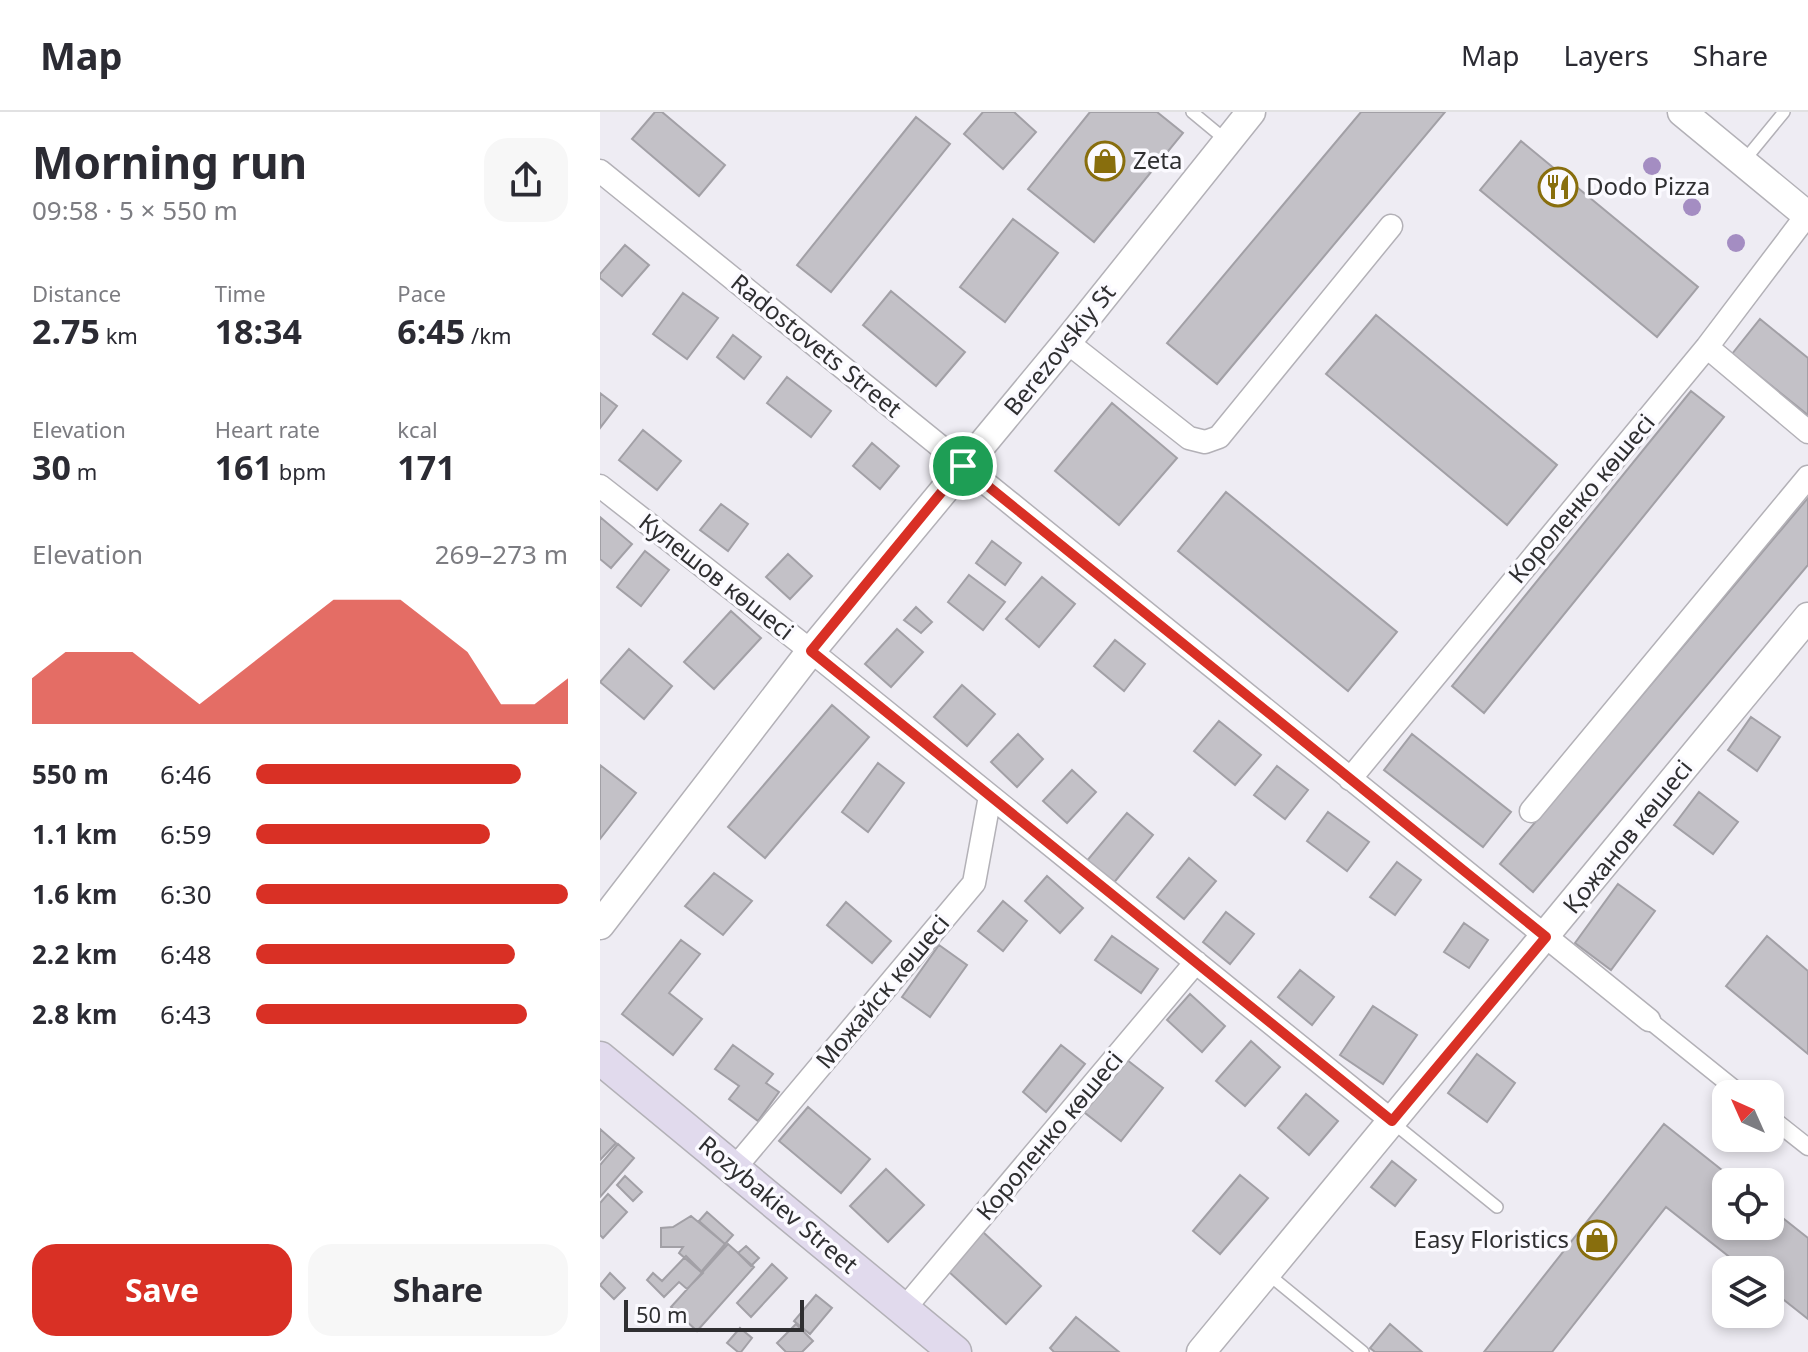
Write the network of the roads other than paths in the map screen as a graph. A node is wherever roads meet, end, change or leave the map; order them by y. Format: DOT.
graph roads {
  1 [pos="1192,112"];
  2 [pos="1251,112"];
  3 [pos="1682,112"];
  4 [pos="1784,112"];
  5 [pos="1227,141"];
  6 [pos="1743,163"];
  7 [pos="600,171"];
  8 [pos="1808,215"];
  9 [pos="1391,226"];
  10 [pos="1067,342"];
  11 [pos="1707,347"];
  12 [pos="1808,432"];
  13 [pos="963,466"];
  14 [pos="1808,477"];
  15 [pos="600,486"];
  16 [pos="1808,617"];
  17 [pos="811,651"];
  18 [pos="1350,779"];
  19 [pos="990,796"];
  20 [pos="1531,811"];
  21 [pos="600,925"];
  22 [pos="1546,937"];
  23 [pos="1196,962"];
  24 [pos="1649,1020"];
  25 [pos="600,1058"];
  26 [pos="1724,1080"];
  27 [pos="1392,1121"];
  28 [pos="1784,1128"];
  29 [pos="1808,1147"];
  30 [pos="734,1169"];
  31 [pos="1497,1207"];
  32 [pos="1268,1273"];
  33 [pos="904,1309"];
  34 [pos="955,1352"];
  35 [pos="1201,1352"];
  36 [pos="1363,1352"];
  1 -- 5 [label="lane"];
  2 -- 5 [label="street, Berezovskiy St"];
  3 -- 6 [label="street"];
  4 -- 6 [label="lane"];
  5 -- 10 [label="street, Berezovskiy St"];
  6 -- 8 [label="street"];
  7 -- 13 [label="street, Radostovets Street"];
  8 -- 11 [label="street, Короленко көшесі"];
  9 -- 10 [label="street"];
  10 -- 13 [label="street, Berezovskiy St"];
  11 -- 12 [label="street"];
  11 -- 18 [label="street, Короленко көшесі"];
  13 -- 17 [label="street, Berezovskiy St"];
  13 -- 18 [label="street, Radostovets Street"];
  14 -- 20 [label="street"];
  15 -- 17 [label="street, Кулешов көшесі"];
  16 -- 22 [label="street, Қожанов көшесі"];
  17 -- 19 [label="street, Кулешов көшесі"];
  17 -- 21 [label="street, Berezovskiy St"];
  18 -- 22 [label="street, Radostovets Street"];
  19 -- 23 [label="street, Кулешов көшесі"];
  19 -- 30 [label="street, Можайск көшесі"];
  22 -- 24 [label="street, Radostovets Street"];
  22 -- 27 [label="street, Қожанов көшесі"];
  23 -- 27 [label="street, Кулешов көшесі"];
  23 -- 33 [label="street, Короленко көшесі"];
  24 -- 26 [label="street, Radostovets Street"];
  25 -- 30 [label="main road, Rozybakiev Street"];
  27 -- 31 [label="lane"];
  27 -- 32 [label="street, Қожанов көшесі"];
  28 -- 29 [label="street"];
  30 -- 33 [label="main road, Rozybakiev Street"];
  32 -- 35 [label="street, Қожанов көшесі"];
  32 -- 36 [label="lane"];
  33 -- 34 [label="main road, Rozybakiev Street"];
}
